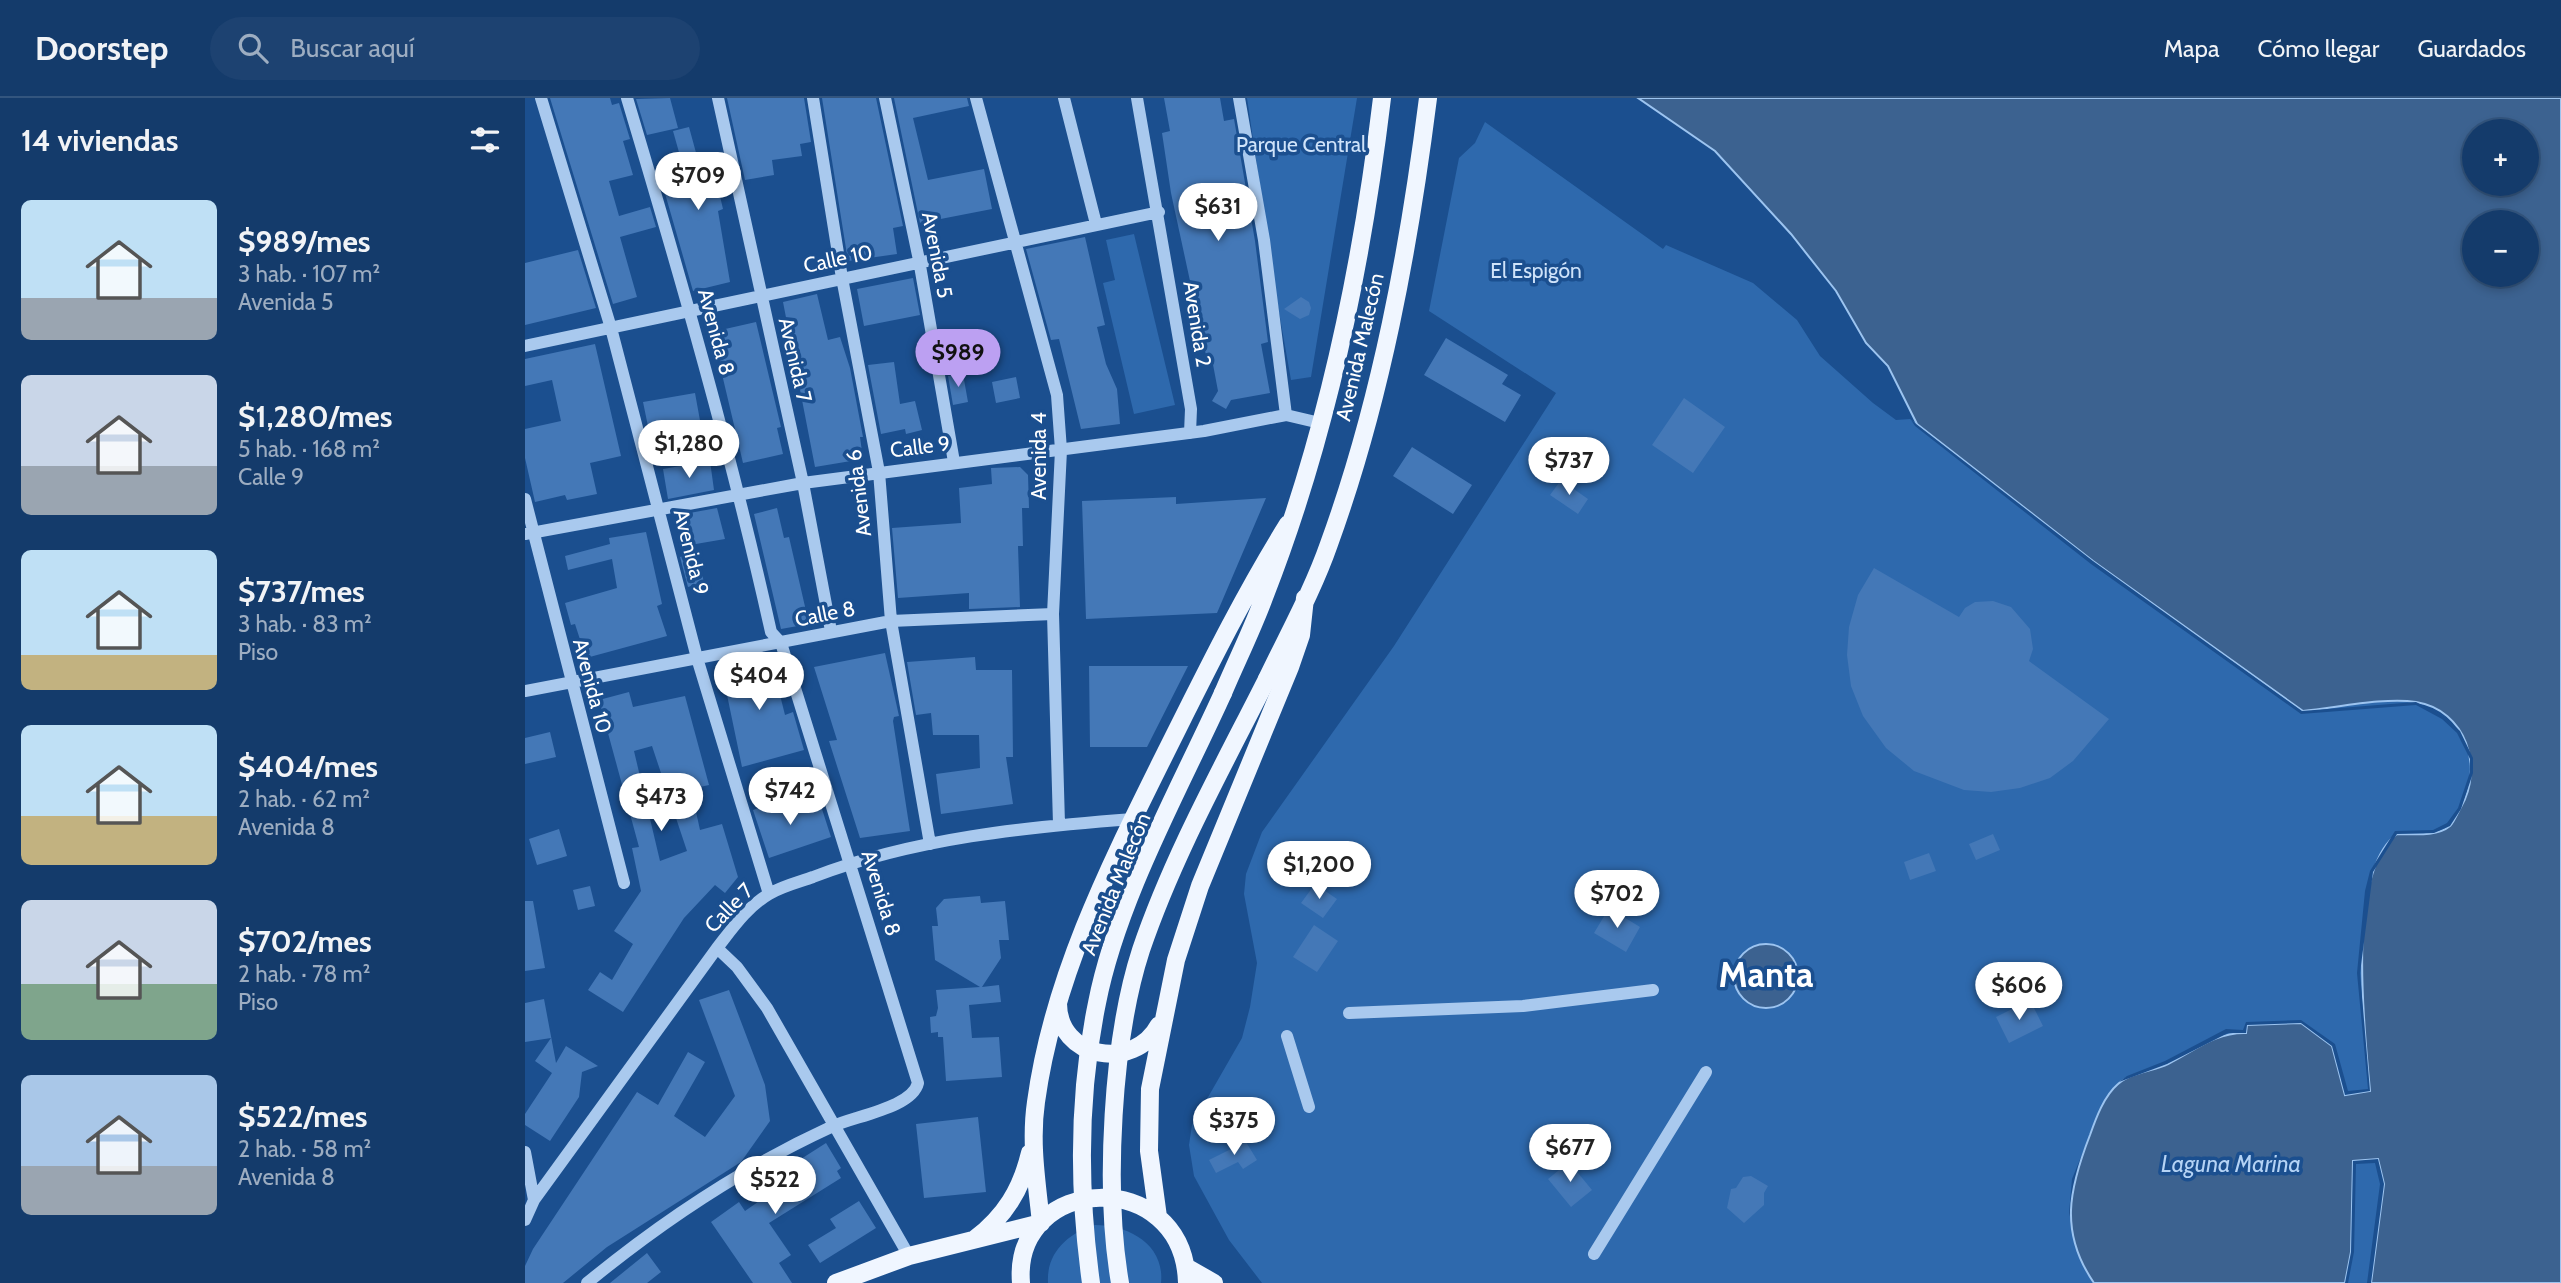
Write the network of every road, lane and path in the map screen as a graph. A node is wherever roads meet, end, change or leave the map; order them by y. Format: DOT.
graph roads {
  1 [pos="541,98"];
  2 [pos="627,98"];
  3 [pos="718,98"];
  4 [pos="813,98"];
  5 [pos="885,98"];
  6 [pos="976,98"];
  7 [pos="1064,98"];
  8 [pos="1137,98"];
  9 [pos="1239,98"];
  10 [pos="1382,98"];
  11 [pos="1428,98"];
  12 [pos="1159,212"];
  13 [pos="1096,224"];
  14 [pos="1017,240"];
  15 [pos="919,260"];
  16 [pos="842,278"];
  17 [pos="760,295"];
  18 [pos="691,312"];
  19 [pos="611,328"];
  20 [pos="525,346"];
  21 [pos="1286,415"];
  22 [pos="1320,423"];
  23 [pos="1190,433"];
  24 [pos="1061,450"];
  25 [pos="954,462"];
  26 [pos="879,472"];
  27 [pos="803,483"];
  28 [pos="740,496"];
  29 [pos="525,499"];
  30 [pos="660,507"];
  31 [pos="1289,524"];
  32 [pos="529,533"];
  33 [pos="1305,598"];
  34 [pos="1053,614"];
  35 [pos="891,621"];
  36 [pos="831,631"];
  37 [pos="781,643"];
  38 [pos="697,658"];
  39 [pos="571,683"];
  40 [pos="525,691"];
  41 [pos="1133,819"];
  42 [pos="1059,824"];
  43 [pos="930,844"];
  44 [pos="851,862"];
  45 [pos="624,883"];
  46 [pos="769,894"];
  47 [pos="717,948"];
  48 [pos="1653,990"];
  49 [pos="1059,992"];
  50 [pos="1349,1013"];
  51 [pos="1162,1019"];
  52 [pos="1287,1036"];
  53 [pos="1706,1072"];
  54 [pos="1309,1107"];
  55 [pos="833,1126"];
  56 [pos="1033,1139"];
  57 [pos="526,1158"];
  58 [pos="534,1200"];
  59 [pos="1158,1217"];
  60 [pos="525,1220"];
  61 [pos="1041,1223"];
  62 [pos="972,1242"];
  63 [pos="1594,1254"];
  64 [pos="909,1256"];
  65 [pos="1186,1275"];
  66 [pos="587,1283"];
  67 [pos="836,1283"];
  68 [pos="1021,1283"];
  69 [pos="1091,1283"];
  70 [pos="1120,1283"];
  71 [pos="1214,1283"];
  1 -- 19 [label="street, Avenida 9"];
  2 -- 18 [label="street, Avenida 8"];
  3 -- 17 [label="street, Avenida 7"];
  4 -- 16 [label="street, Avenida 6"];
  5 -- 15 [label="street, Avenida 5"];
  6 -- 14 [label="street, Avenida 4"];
  7 -- 13 [label="street"];
  8 -- 12 [label="street, Avenida 2"];
  9 -- 21 [label="street"];
  10 -- 22 [label="main road, Avenida Malecón"];
  11 -- 33 [label="main road, Avenida Malecón"];
  12 -- 13 [label="street, Calle 10"];
  12 -- 23 [label="street, Avenida 2"];
  13 -- 14 [label="street, Calle 10"];
  14 -- 15 [label="street, Calle 10"];
  14 -- 24 [label="street, Avenida 4"];
  15 -- 16 [label="street, Calle 10"];
  15 -- 25 [label="street, Avenida 5"];
  16 -- 17 [label="street, Calle 10"];
  16 -- 26 [label="street, Avenida 6"];
  17 -- 18 [label="street, Calle 10"];
  17 -- 27 [label="street, Avenida 7"];
  18 -- 19 [label="street, Calle 10"];
  18 -- 28 [label="street, Avenida 8"];
  19 -- 20 [label="street, Calle 10"];
  19 -- 30 [label="street, Avenida 9"];
  21 -- 22 [label="street, Calle 9"];
  21 -- 23 [label="street, Calle 9"];
  22 -- 31 [label="main road, Avenida Malecón"];
  23 -- 24 [label="street, Calle 9"];
  24 -- 25 [label="street, Calle 9"];
  24 -- 34 [label="street, Avenida 4"];
  25 -- 26 [label="street, Calle 9"];
  26 -- 27 [label="street, Calle 9"];
  26 -- 35 [label="street, Avenida 6"];
  27 -- 28 [label="street, Calle 9"];
  27 -- 36 [label="street, Avenida 7"];
  28 -- 30 [label="street, Calle 9"];
  28 -- 37 [label="street, Avenida 8"];
  29 -- 32 [label="street, Avenida 10"];
  30 -- 32 [label="street, Calle 9"];
  30 -- 38 [label="street, Avenida 9"];
  31 -- 41 [label="main road, Avenida Malecón"];
  31 -- 69 [label="main road, Avenida Malecón, bridge"];
  32 -- 39 [label="street, Avenida 10"];
  33 -- 51 [label="main road, Avenida Malecón"];
  33 -- 70 [label="main road, Avenida Malecón, bridge"];
  34 -- 35 [label="street, Calle 8"];
  34 -- 42 [label="street, Avenida 4"];
  35 -- 36 [label="street, Calle 8"];
  35 -- 43 [label="street, Avenida 6"];
  36 -- 37 [label="street, Calle 8"];
  37 -- 38 [label="street, Calle 8"];
  37 -- 44 [label="street, Avenida 8"];
  38 -- 39 [label="street, Calle 8"];
  38 -- 46 [label="street, Avenida 9"];
  39 -- 40 [label="street, Calle 8"];
  39 -- 45 [label="street, Avenida 10"];
  41 -- 42 [label="street, Calle 7"];
  41 -- 49 [label="main road, Avenida Malecón"];
  42 -- 43 [label="street, Calle 7"];
  43 -- 44 [label="street, Calle 7"];
  44 -- 46 [label="street, Calle 7"];
  44 -- 55 [label="street, Avenida 8"];
  46 -- 47 [label="street, Calle 7"];
  47 -- 55 [label="street"];
  47 -- 58 [label="street, Calle 7"];
  48 -- 50 [label="street"];
  49 -- 51 [label="main road"];
  49 -- 56 [label="main road, Avenida Malecón"];
  51 -- 59 [label="main road, Avenida Malecón"];
  52 -- 54 [label="street"];
  53 -- 63 [label="street"];
  55 -- 64 [label="street"];
  55 -- 66 [label="street, Avenida 8"];
  56 -- 61 [label="main road, Avenida Malecón"];
  56 -- 62 [label="main road"];
  57 -- 58 [label="street"];
  58 -- 60 [label="street, Calle 7"];
  59 -- 61 [label="main road"];
  59 -- 65 [label="main road"];
  61 -- 62 [label="main road"];
  61 -- 68 [label="main road"];
  62 -- 64 [label="main road"];
  64 -- 67 [label="main road"];
  65 -- 71 [label="main road"];
}
